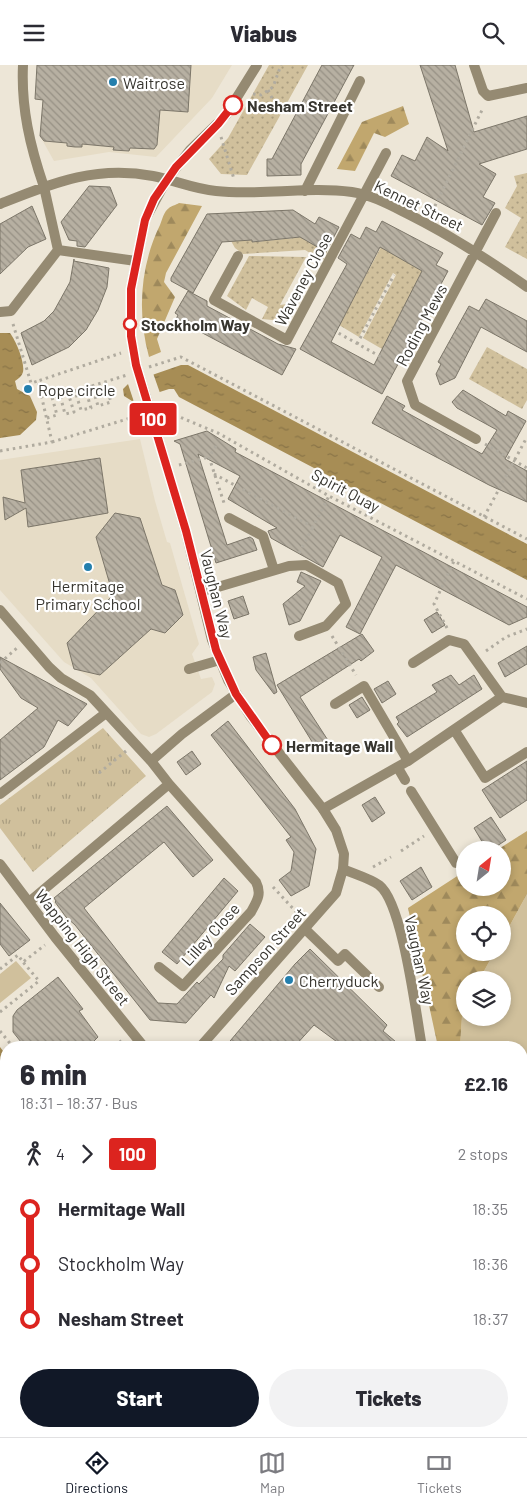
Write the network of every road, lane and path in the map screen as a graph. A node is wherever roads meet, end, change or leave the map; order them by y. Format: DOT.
graph roads {
  1 [pos="23,65"];
  2 [pos="257,65"];
  3 [pos="280,65"];
  4 [pos="474,65"];
  5 [pos="360,81"];
  6 [pos="527,88"];
  7 [pos="243,90"];
  8 [pos="268,91"];
  9 [pos="488,96"];
  10 [pos="272,99"];
  11 [pos="218,124"];
  12 [pos="386,153"];
  13 [pos="166,181"];
  14 [pos="44,187"];
  15 [pos="305,191"];
  16 [pos="238,193"];
  17 [pos="366,195"];
  18 [pos="0,204"];
  19 [pos="436,205"];
  20 [pos="496,213"];
  21 [pos="58,250"];
  22 [pos="477,251"];
  23 [pos="238,257"];
  24 [pos="136,261"];
  25 [pos="394,275"];
  26 [pos="527,287"];
  27 [pos="0,312"];
  28 [pos="7,325"];
  29 [pos="333,330"];
  30 [pos="357,344"];
  31 [pos="133,349"];
  32 [pos="381,357"];
  33 [pos="147,368"];
  34 [pos="133,369"];
  35 [pos="38,381"];
  36 [pos="105,382"];
  37 [pos="92,386"];
  38 [pos="85,388"];
  39 [pos="75,391"];
  40 [pos="68,393"];
  41 [pos="60,395"];
  42 [pos="52,397"];
  43 [pos="42,400"];
  44 [pos="151,413"];
  45 [pos="47,418"];
  46 [pos="527,437"];
  47 [pos="476,439"];
  48 [pos="52,442"];
  49 [pos="216,446"];
  50 [pos="0,451"];
  51 [pos="209,457"];
  52 [pos="514,460"];
  53 [pos="179,465"];
  54 [pos="527,467"];
  55 [pos="214,473"];
  56 [pos="329,496"];
  57 [pos="484,517"];
  58 [pos="229,518"];
  59 [pos="313,527"];
  60 [pos="527,539"];
  61 [pos="305,543"];
  62 [pos="454,561"];
  63 [pos="274,571"];
  64 [pos="201,592"];
  65 [pos="527,599"];
  66 [pos="0,610"];
  67 [pos="527,629"];
  68 [pos="299,636"];
  69 [pos="26,641"];
  70 [pos="455,641"];
  71 [pos="497,643"];
  72 [pos="336,645"];
  73 [pos="220,660"];
  74 [pos="0,663"];
  75 [pos="413,663"];
  76 [pos="349,666"];
  77 [pos="189,669"];
  78 [pos="236,694"];
  79 [pos="502,697"];
  80 [pos="527,703"];
  81 [pos="335,704"];
  82 [pos="106,713"];
  83 [pos="455,731"];
  84 [pos="126,751"];
  85 [pos="527,752"];
  86 [pos="151,761"];
  87 [pos="408,761"];
  88 [pos="398,767"];
  89 [pos="99,773"];
  90 [pos="405,780"];
  91 [pos="168,784"];
  92 [pos="412,791"];
  93 [pos="0,794"];
  94 [pos="323,809"];
  95 [pos="436,829"];
  96 [pos="401,851"];
  97 [pos="391,857"];
  98 [pos="456,863"];
  99 [pos="0,864"];
  100 [pos="373,867"];
  101 [pos="343,869"];
  102 [pos="268,882"];
  103 [pos="29,902"];
  104 [pos="297,913"];
  105 [pos="305,929"];
  106 [pos="37,951"];
  107 [pos="23,962"];
  108 [pos="159,967"];
  109 [pos="0,969"];
  110 [pos="379,987"];
  111 [pos="0,1012"];
  112 [pos="0,1031"];
  113 [pos="8,1041"];
  114 [pos="139,1041"];
  115 [pos="205,1041"];
  116 [pos="421,1041"];
  1 -- 14 [label="street"];
  2 -- 7 [label="street, Vaughan Way"];
  3 -- 8 [label="path"];
  4 -- 9 [label="street"];
  5 -- 15 [label="street"];
  6 -- 9 [label="street"];
  7 -- 8 [label="path"];
  7 -- 11 [label="street, Vaughan Way"];
  8 -- 10 [label="path"];
  9 -- 19 [label="path"];
  11 -- 13 [label="street, Vaughan Way"];
  11 -- 16 [label="path"];
  12 -- 17 [label="street"];
  13 -- 14 [label="street"];
  13 -- 16 [label="street, Kennet Street"];
  13 -- 24 [label="street, Vaughan Way"];
  14 -- 18 [label="street"];
  14 -- 21 [label="street"];
  15 -- 16 [label="street, Kennet Street"];
  15 -- 17 [label="street, Kennet Street"];
  17 -- 22 [label="street, Kennet Street"];
  17 -- 23 [label="street, Waveney Close"];
  20 -- 22 [label="street, Roding Mews"];
  21 -- 24 [label="street"];
  21 -- 27 [label="street"];
  22 -- 26 [label="street, Kennet Street"];
  22 -- 47 [label="street, Roding Mews"];
  24 -- 31 [label="street, Vaughan Way"];
  25 -- 30 [label="path"];
  28 -- 35 [label="path"];
  29 -- 30 [label="path"];
  30 -- 32 [label="path, Roding Mews"];
  31 -- 34 [label="street, Vaughan Way"];
  31 -- 35 [label="path"];
  33 -- 57 [label="path"];
  34 -- 36 [label="path"];
  34 -- 44 [label="street, Vaughan Way, bridge"];
  35 -- 43 [label="path"];
  36 -- 37 [label="path"];
  36 -- 37 [label="path"];
  37 -- 38 [label="path"];
  38 -- 39 [label="path"];
  38 -- 39 [label="path"];
  39 -- 40 [label="path"];
  40 -- 41 [label="path"];
  40 -- 41 [label="path"];
  41 -- 42 [label="path"];
  42 -- 43 [label="path"];
  42 -- 45 [label="path"];
  43 -- 45 [label="path"];
  44 -- 48 [label="path, Spirit Quay"];
  44 -- 56 [label="path, Spirit Quay"];
  44 -- 64 [label="street, Vaughan Way"];
  45 -- 48 [label="path"];
  46 -- 52 [label="path"];
  47 -- 52 [label="path"];
  48 -- 50 [label="path, Spirit Quay"];
  49 -- 51 [label="path"];
  51 -- 53 [label="path"];
  51 -- 55 [label="path"];
  52 -- 54 [label="path"];
  52 -- 57 [label="path"];
  55 -- 58 [label="path"];
  55 -- 59 [label="path"];
  56 -- 59 [label="path"];
  56 -- 62 [label="path, Spirit Quay"];
  57 -- 60 [label="path"];
  58 -- 63 [label="street"];
  59 -- 61 [label="path"];
  62 -- 65 [label="path, Spirit Quay"];
  62 -- 70 [label="path"];
  63 -- 64 [label="street"];
  63 -- 68 [label="street"];
  64 -- 73 [label="street, Vaughan Way"];
  66 -- 69 [label="street"];
  67 -- 71 [label="path"];
  69 -- 74 [label="path"];
  69 -- 82 [label="street"];
  70 -- 75 [label="street"];
  70 -- 79 [label="street"];
  72 -- 76 [label="path"];
  73 -- 77 [label="street"];
  73 -- 78 [label="street, Vaughan Way"];
  78 -- 86 [label="street"];
  78 -- 94 [label="street, Vaughan Way"];
  79 -- 80 [label="street"];
  79 -- 83 [label="street"];
  81 -- 87 [label="street"];
  82 -- 86 [label="street"];
  82 -- 93 [label="street"];
  83 -- 85 [label="street"];
  83 -- 87 [label="street"];
  84 -- 89 [label="path"];
  86 -- 91 [label="street, Lilley Close"];
  87 -- 88 [label="street"];
  88 -- 90 [label="street"];
  88 -- 94 [label="street"];
  91 -- 103 [label="street"];
  91 -- 108 [label="street, Lilley Close"];
  92 -- 95 [label="street"];
  94 -- 101 [label="street, Vaughan Way"];
  95 -- 96 [label="path"];
  95 -- 98 [label="street"];
  97 -- 100 [label="path"];
  99 -- 103 [label="street, Wapping High Street"];
  101 -- 105 [label="street, Sampson Street"];
  101 -- 116 [label="street, Vaughan Way"];
  102 -- 104 [label="path"];
  103 -- 114 [label="street, Wapping High Street"];
  105 -- 110 [label="street"];
  105 -- 115 [label="street, Sampson Street"];
  106 -- 107 [label="path"];
  107 -- 109 [label="path"];
  107 -- 111 [label="path"];
  112 -- 113 [label="path"];
}
